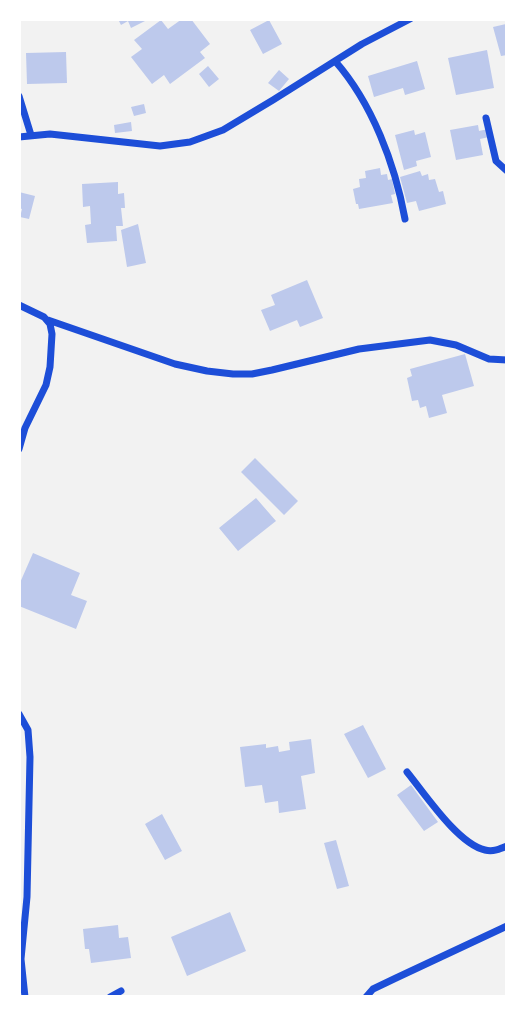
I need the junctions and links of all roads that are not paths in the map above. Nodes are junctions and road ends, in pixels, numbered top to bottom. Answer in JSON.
{"nodes":[{"id":1,"x":410,"y":19,"type":"edge"},
{"id":2,"x":335,"y":61,"type":"junction"},
{"id":3,"x":19,"y":96,"type":"edge"},
{"id":4,"x":486,"y":118,"type":"dead end"},
{"id":5,"x":31,"y":135,"type":"junction"},
{"id":6,"x":19,"y":138,"type":"edge"},
{"id":7,"x":507,"y":171,"type":"edge"},
{"id":8,"x":405,"y":219,"type":"dead end"},
{"id":9,"x":19,"y":305,"type":"edge"},
{"id":10,"x":48,"y":320,"type":"junction"},
{"id":11,"x":507,"y":360,"type":"edge"},
{"id":12,"x":22,"y":428,"type":"edge"},
{"id":13,"x":19,"y":449,"type":"edge"},
{"id":14,"x":19,"y":715,"type":"edge"},
{"id":15,"x":407,"y":772,"type":"dead end"},
{"id":16,"x":507,"y":846,"type":"edge"},
{"id":17,"x":507,"y":926,"type":"edge"},
{"id":18,"x":121,"y":991,"type":"dead end"},
{"id":19,"x":24,"y":997,"type":"edge"},
{"id":20,"x":110,"y":997,"type":"edge"},
{"id":21,"x":366,"y":997,"type":"edge"}],
"edges":[{"from":1,"to":2,"type":"street"},
{"from":2,"to":5,"type":"street"},
{"from":2,"to":8,"type":"street"},
{"from":3,"to":5,"type":"street"},
{"from":4,"to":7,"type":"street"},
{"from":5,"to":6,"type":"street"},
{"from":9,"to":10,"type":"street"},
{"from":10,"to":11,"type":"street"},
{"from":10,"to":12,"type":"street"},
{"from":12,"to":13,"type":"street"},
{"from":14,"to":19,"type":"street"},
{"from":15,"to":16,"type":"street"},
{"from":17,"to":21,"type":"street"},
{"from":18,"to":20,"type":"street"}]}
